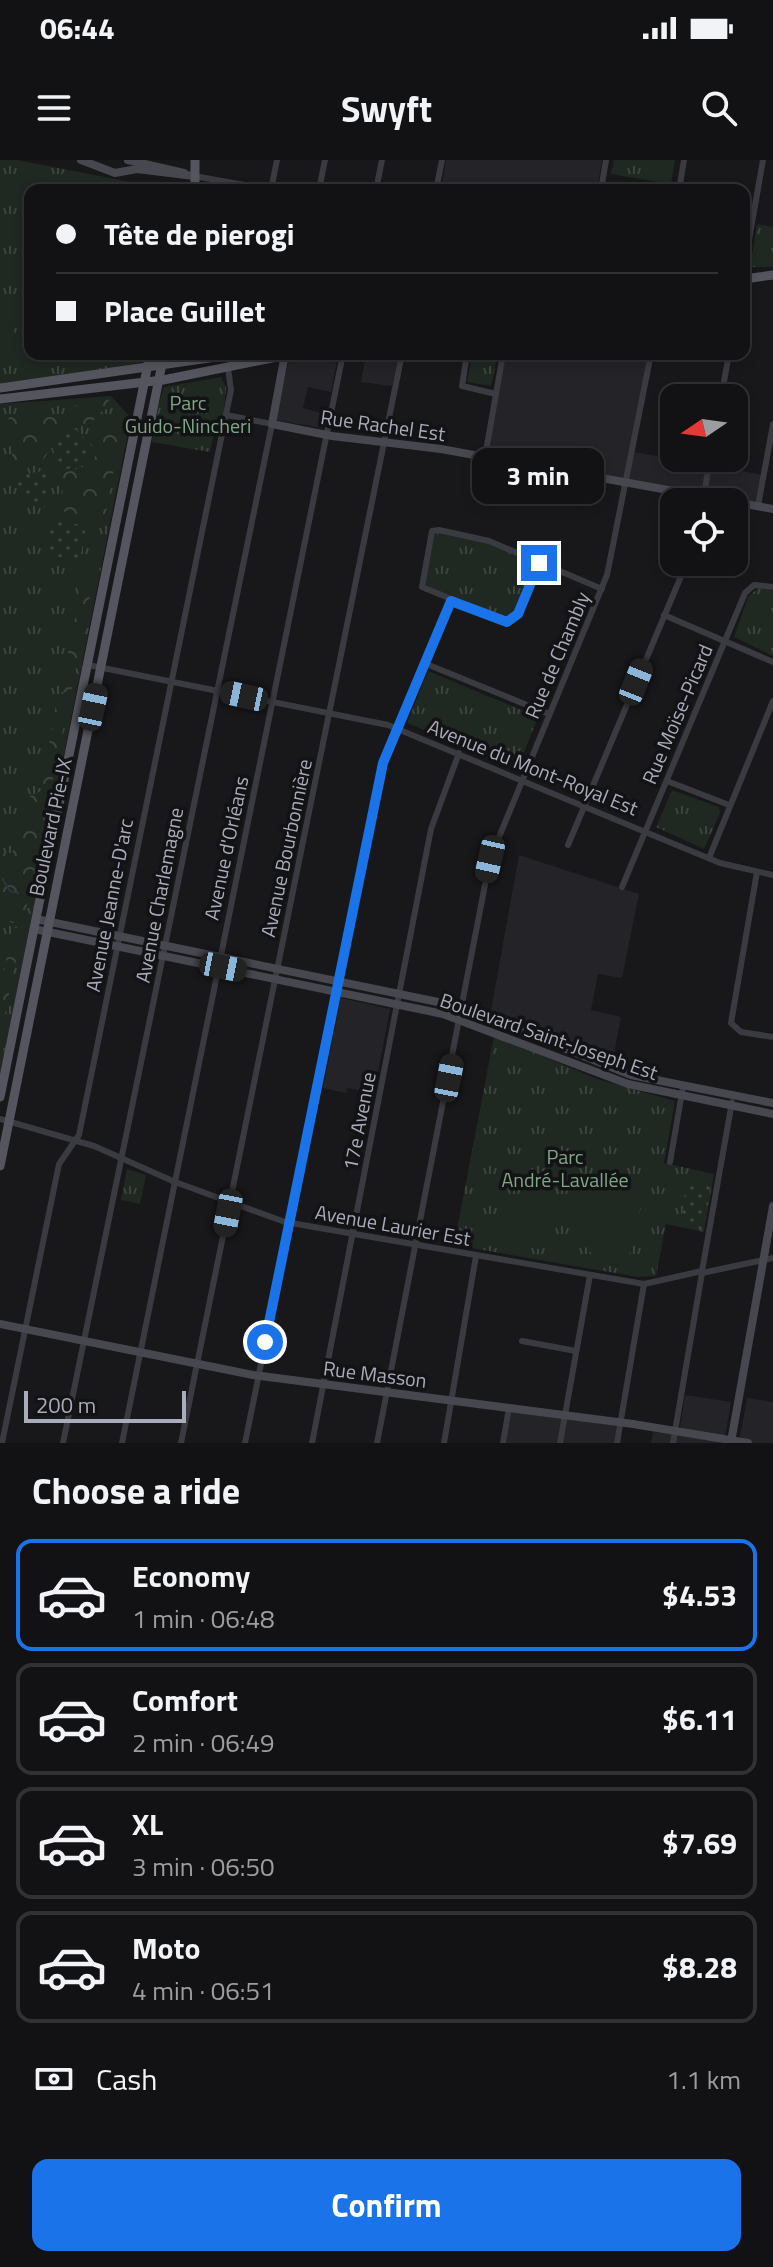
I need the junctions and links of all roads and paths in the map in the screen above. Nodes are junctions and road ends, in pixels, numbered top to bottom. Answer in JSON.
{"nodes":[{"id":1,"x":81,"y":160,"type":"edge"},
{"id":2,"x":193,"y":160,"type":"edge"},
{"id":3,"x":277,"y":160,"type":"edge"},
{"id":4,"x":325,"y":160,"type":"edge"},
{"id":5,"x":382,"y":160,"type":"edge"},
{"id":6,"x":442,"y":160,"type":"edge"},
{"id":7,"x":606,"y":160,"type":"edge"},
{"id":8,"x":684,"y":160,"type":"edge"},
{"id":9,"x":763,"y":160,"type":"edge"},
{"id":10,"x":125,"y":163,"type":"edge"},
{"id":11,"x":108,"y":164,"type":"edge"},
{"id":12,"x":191,"y":175,"type":"junction"},
{"id":13,"x":189,"y":184,"type":"edge"},
{"id":14,"x":193,"y":184,"type":"edge"},
{"id":15,"x":239,"y":184,"type":"edge"},
{"id":16,"x":272,"y":184,"type":"edge"},
{"id":17,"x":320,"y":184,"type":"edge"},
{"id":18,"x":377,"y":184,"type":"edge"},
{"id":19,"x":437,"y":184,"type":"edge"},
{"id":20,"x":602,"y":184,"type":"edge"},
{"id":21,"x":680,"y":184,"type":"edge"},
{"id":22,"x":750,"y":234,"type":"edge"},
{"id":23,"x":773,"y":275,"type":"edge"},
{"id":24,"x":750,"y":278,"type":"edge"},
{"id":25,"x":148,"y":360,"type":"edge"},
{"id":26,"x":162,"y":360,"type":"edge"},
{"id":27,"x":199,"y":360,"type":"edge"},
{"id":28,"x":264,"y":360,"type":"edge"},
{"id":29,"x":286,"y":360,"type":"edge"},
{"id":30,"x":342,"y":360,"type":"edge"},
{"id":31,"x":401,"y":360,"type":"edge"},
{"id":32,"x":466,"y":360,"type":"edge"},
{"id":33,"x":502,"y":360,"type":"edge"},
{"id":34,"x":650,"y":360,"type":"edge"},
{"id":35,"x":728,"y":360,"type":"edge"},
{"id":36,"x":161,"y":366,"type":"junction"},
{"id":37,"x":146,"y":368,"type":"junction"},
{"id":38,"x":228,"y":368,"type":"junction"},
{"id":39,"x":159,"y":380,"type":"junction"},
{"id":40,"x":144,"y":382,"type":"junction"},
{"id":41,"x":724,"y":384,"type":"edge"},
{"id":42,"x":0,"y":388,"type":"edge"},
{"id":43,"x":496,"y":394,"type":"junction"},
{"id":44,"x":0,"y":399,"type":"edge"},
{"id":45,"x":226,"y":415,"type":"junction"},
{"id":46,"x":272,"y":424,"type":"junction"},
{"id":47,"x":773,"y":424,"type":"edge"},
{"id":48,"x":326,"y":435,"type":"junction"},
{"id":49,"x":385,"y":442,"type":"junction"},
{"id":50,"x":485,"y":457,"type":"junction"},
{"id":51,"x":628,"y":483,"type":"junction"},
{"id":52,"x":660,"y":490,"type":"edge"},
{"id":53,"x":748,"y":505,"type":"edge"},
{"id":54,"x":758,"y":506,"type":"junction"},
{"id":55,"x":773,"y":509,"type":"edge"},
{"id":56,"x":539,"y":563,"type":"junction"},
{"id":57,"x":681,"y":576,"type":"edge"},
{"id":58,"x":773,"y":587,"type":"edge"},
{"id":59,"x":602,"y":589,"type":"junction"},
{"id":60,"x":451,"y":601,"type":"junction"},
{"id":61,"x":664,"y":615,"type":"junction"},
{"id":62,"x":725,"y":642,"type":"junction"},
{"id":63,"x":773,"y":662,"type":"edge"},
{"id":64,"x":424,"y":663,"type":"junction"},
{"id":65,"x":88,"y":665,"type":"junction"},
{"id":66,"x":101,"y":667,"type":"junction"},
{"id":67,"x":171,"y":681,"type":"junction"},
{"id":68,"x":217,"y":690,"type":"junction"},
{"id":69,"x":773,"y":701,"type":"edge"},
{"id":70,"x":272,"y":702,"type":"junction"},
{"id":71,"x":330,"y":713,"type":"junction"},
{"id":72,"x":549,"y":714,"type":"junction"},
{"id":73,"x":396,"y":729,"type":"junction"},
{"id":74,"x":459,"y":753,"type":"junction"},
{"id":75,"x":521,"y":779,"type":"junction"},
{"id":76,"x":667,"y":781,"type":"junction"},
{"id":77,"x":584,"y":805,"type":"junction"},
{"id":78,"x":729,"y":805,"type":"junction"},
{"id":79,"x":646,"y":831,"type":"junction"},
{"id":80,"x":568,"y":845,"type":"dead end"},
{"id":81,"x":709,"y":858,"type":"junction"},
{"id":82,"x":757,"y":872,"type":"junction"},
{"id":83,"x":773,"y":875,"type":"edge"},
{"id":84,"x":622,"y":887,"type":"dead end"},
{"id":85,"x":35,"y":924,"type":"junction"},
{"id":86,"x":48,"y":927,"type":"junction"},
{"id":87,"x":118,"y":942,"type":"junction"},
{"id":88,"x":164,"y":951,"type":"junction"},
{"id":89,"x":219,"y":962,"type":"junction"},
{"id":90,"x":276,"y":974,"type":"junction"},
{"id":91,"x":337,"y":986,"type":"junction"},
{"id":92,"x":399,"y":993,"type":"junction"},
{"id":93,"x":398,"y":1004,"type":"junction"},
{"id":94,"x":461,"y":1014,"type":"junction"},
{"id":95,"x":773,"y":1037,"type":"edge"},
{"id":96,"x":682,"y":1092,"type":"junction"},
{"id":97,"x":0,"y":1097,"type":"edge"},
{"id":98,"x":732,"y":1102,"type":"junction"},
{"id":99,"x":773,"y":1103,"type":"edge"},
{"id":100,"x":773,"y":1114,"type":"edge"},
{"id":101,"x":5,"y":1120,"type":"edge"},
{"id":102,"x":77,"y":1140,"type":"junction"},
{"id":103,"x":121,"y":1156,"type":"junction"},
{"id":104,"x":670,"y":1162,"type":"dead end"},
{"id":105,"x":0,"y":1166,"type":"edge"},
{"id":106,"x":175,"y":1182,"type":"junction"},
{"id":107,"x":230,"y":1201,"type":"junction"},
{"id":108,"x":773,"y":1206,"type":"edge"},
{"id":109,"x":289,"y":1223,"type":"junction"},
{"id":110,"x":353,"y":1234,"type":"junction"},
{"id":111,"x":417,"y":1245,"type":"junction"},
{"id":112,"x":476,"y":1256,"type":"junction"},
{"id":113,"x":768,"y":1259,"type":"edge"},
{"id":114,"x":702,"y":1273,"type":"junction"},
{"id":115,"x":590,"y":1275,"type":"junction"},
{"id":116,"x":644,"y":1284,"type":"junction"},
{"id":117,"x":0,"y":1324,"type":"edge"},
{"id":118,"x":25,"y":1330,"type":"junction"},
{"id":119,"x":84,"y":1341,"type":"junction"},
{"id":120,"x":522,"y":1341,"type":"dead end"},
{"id":121,"x":576,"y":1351,"type":"junction"},
{"id":122,"x":140,"y":1353,"type":"junction"},
{"id":123,"x":196,"y":1365,"type":"junction"},
{"id":124,"x":258,"y":1375,"type":"junction"},
{"id":125,"x":323,"y":1384,"type":"junction"},
{"id":126,"x":387,"y":1392,"type":"junction"},
{"id":127,"x":451,"y":1400,"type":"junction"},
{"id":128,"x":509,"y":1408,"type":"junction"},
{"id":129,"x":565,"y":1415,"type":"junction"},
{"id":130,"x":621,"y":1423,"type":"junction"},
{"id":131,"x":675,"y":1430,"type":"junction"},
{"id":132,"x":732,"y":1442,"type":"edge"},
{"id":133,"x":2,"y":1443,"type":"edge"},
{"id":134,"x":63,"y":1443,"type":"edge"},
{"id":135,"x":122,"y":1443,"type":"edge"},
{"id":136,"x":181,"y":1443,"type":"edge"},
{"id":137,"x":245,"y":1443,"type":"edge"},
{"id":138,"x":312,"y":1443,"type":"edge"},
{"id":139,"x":377,"y":1443,"type":"edge"},
{"id":140,"x":444,"y":1443,"type":"edge"},
{"id":141,"x":503,"y":1443,"type":"edge"},
{"id":142,"x":560,"y":1443,"type":"edge"},
{"id":143,"x":617,"y":1443,"type":"edge"},
{"id":144,"x":673,"y":1443,"type":"edge"},
{"id":145,"x":748,"y":1443,"type":"edge"}],
"edges":[{"from":1,"to":11,"type":"main road"},
{"from":2,"to":12,"type":"main road"},
{"from":3,"to":16,"type":"street"},
{"from":4,"to":17,"type":"street"},
{"from":5,"to":18,"type":"street"},
{"from":6,"to":19,"type":"street"},
{"from":7,"to":20,"type":"street"},
{"from":8,"to":21,"type":"street"},
{"from":9,"to":22,"type":"street"},
{"from":10,"to":11,"type":"main road"},
{"from":10,"to":12,"type":"main road"},
{"from":12,"to":13,"type":"main road"},
{"from":12,"to":14,"type":"main road"},
{"from":12,"to":15,"type":"street"},
{"from":23,"to":24,"type":"main road"},
{"from":25,"to":37,"type":"main road","name":"Boulevard Pie-IX"},
{"from":26,"to":36,"type":"main road","name":"Boulevard Pie-IX"},
{"from":27,"to":36,"type":"main road"},
{"from":28,"to":38,"type":"main road"},
{"from":29,"to":46,"type":"main road","name":"Avenue Charlemagne"},
{"from":30,"to":48,"type":"street","name":"Avenue d'Orléans"},
{"from":31,"to":49,"type":"street","name":"Avenue Bourbonnière"},
{"from":32,"to":43,"type":"street"},
{"from":33,"to":43,"type":"street"},
{"from":34,"to":51,"type":"street","name":"Rue de Chambly"},
{"from":35,"to":41,"type":"street"},
{"from":36,"to":37,"type":"main road"},
{"from":36,"to":39,"type":"main road","name":"Boulevard Pie-IX"},
{"from":37,"to":40,"type":"main road","name":"Boulevard Pie-IX"},
{"from":37,"to":42,"type":"main road"},
{"from":38,"to":39,"type":"main road"},
{"from":38,"to":45,"type":"street","name":"Avenue Jeanne-D'arc"},
{"from":39,"to":40,"type":"main road"},
{"from":39,"to":66,"type":"main road","name":"Boulevard Pie-IX"},
{"from":40,"to":44,"type":"main road"},
{"from":40,"to":65,"type":"main road","name":"Boulevard Pie-IX"},
{"from":43,"to":50,"type":"street"},
{"from":45,"to":46,"type":"street","name":"Rue Rachel Est"},
{"from":45,"to":67,"type":"street","name":"Avenue Jeanne-D'arc"},
{"from":46,"to":48,"type":"main road","name":"Rue Rachel Est"},
{"from":46,"to":68,"type":"street","name":"Avenue Charlemagne"},
{"from":47,"to":54,"type":"street"},
{"from":48,"to":49,"type":"main road","name":"Rue Rachel Est"},
{"from":48,"to":70,"type":"street","name":"Avenue d'Orléans"},
{"from":49,"to":50,"type":"main road","name":"Rue Rachel Est"},
{"from":49,"to":71,"type":"street","name":"Avenue Bourbonnière"},
{"from":50,"to":51,"type":"main road","name":"Rue Rachel Est"},
{"from":51,"to":52,"type":"main road","name":"Rue Rachel Est"},
{"from":51,"to":59,"type":"street","name":"Rue de Chambly"},
{"from":53,"to":54,"type":"main road","name":"Rue Rachel Est"},
{"from":54,"to":55,"type":"main road","name":"Rue Rachel Est"},
{"from":56,"to":59,"type":"street"},
{"from":56,"to":60,"type":"street"},
{"from":56,"to":60,"type":"street"},
{"from":57,"to":61,"type":"street"},
{"from":58,"to":62,"type":"street","name":"Rue Moïse-Picard"},
{"from":59,"to":72,"type":"street","name":"Rue de Chambly"},
{"from":60,"to":64,"type":"street"},
{"from":61,"to":62,"type":"street"},
{"from":61,"to":77,"type":"street"},
{"from":62,"to":63,"type":"street"},
{"from":62,"to":76,"type":"street","name":"Rue Moïse-Picard"},
{"from":64,"to":72,"type":"street"},
{"from":64,"to":73,"type":"street"},
{"from":65,"to":66,"type":"street","name":"Avenue du Mont-Royal Est"},
{"from":65,"to":85,"type":"main road","name":"Boulevard Pie-IX"},
{"from":66,"to":67,"type":"street","name":"Avenue du Mont-Royal Est"},
{"from":66,"to":86,"type":"main road","name":"Boulevard Pie-IX"},
{"from":67,"to":68,"type":"street","name":"Avenue du Mont-Royal Est"},
{"from":67,"to":87,"type":"street","name":"Avenue Jeanne-D'arc"},
{"from":68,"to":70,"type":"street","name":"Avenue du Mont-Royal Est"},
{"from":68,"to":88,"type":"street","name":"Avenue Charlemagne"},
{"from":69,"to":78,"type":"street"},
{"from":70,"to":71,"type":"street","name":"Avenue du Mont-Royal Est"},
{"from":70,"to":89,"type":"street","name":"Avenue d'Orléans"},
{"from":71,"to":73,"type":"street","name":"Avenue du Mont-Royal Est"},
{"from":71,"to":90,"type":"street","name":"Avenue Bourbonnière"},
{"from":72,"to":75,"type":"street","name":"Rue de Chambly"},
{"from":73,"to":74,"type":"street","name":"Avenue du Mont-Royal Est"},
{"from":73,"to":91,"type":"street"},
{"from":74,"to":75,"type":"street","name":"Avenue du Mont-Royal Est"},
{"from":74,"to":92,"type":"street","name":"17e Avenue"},
{"from":75,"to":77,"type":"street","name":"Avenue du Mont-Royal Est"},
{"from":75,"to":94,"type":"street","name":"Rue de Chambly"},
{"from":76,"to":78,"type":"street"},
{"from":76,"to":79,"type":"street","name":"Rue Moïse-Picard"},
{"from":77,"to":79,"type":"street","name":"Avenue du Mont-Royal Est"},
{"from":77,"to":80,"type":"street"},
{"from":78,"to":81,"type":"street"},
{"from":79,"to":81,"type":"street","name":"Avenue du Mont-Royal Est"},
{"from":79,"to":84,"type":"street","name":"Rue Moïse-Picard"},
{"from":81,"to":82,"type":"street","name":"Avenue du Mont-Royal Est"},
{"from":82,"to":83,"type":"street","name":"Avenue du Mont-Royal Est"},
{"from":82,"to":95,"type":"street"},
{"from":85,"to":86,"type":"main road","name":"Boulevard Saint-Joseph Est"},
{"from":85,"to":97,"type":"main road","name":"Boulevard Pie-IX"},
{"from":86,"to":87,"type":"main road","name":"Boulevard Saint-Joseph Est"},
{"from":86,"to":101,"type":"main road","name":"Boulevard Pie-IX"},
{"from":87,"to":88,"type":"main road","name":"Boulevard Saint-Joseph Est"},
{"from":87,"to":102,"type":"street","name":"Avenue Jeanne-D'arc"},
{"from":88,"to":89,"type":"main road","name":"Boulevard Saint-Joseph Est"},
{"from":88,"to":103,"type":"street","name":"Avenue Charlemagne"},
{"from":89,"to":90,"type":"main road","name":"Boulevard Saint-Joseph Est"},
{"from":89,"to":106,"type":"street","name":"Avenue d'Orléans"},
{"from":90,"to":91,"type":"main road","name":"Boulevard Saint-Joseph Est"},
{"from":90,"to":107,"type":"street","name":"Avenue Bourbonnière"},
{"from":91,"to":92,"type":"main road","name":"Boulevard Saint-Joseph Est"},
{"from":91,"to":93,"type":"main road","name":"Boulevard Saint-Joseph Est"},
{"from":91,"to":109,"type":"street"},
{"from":92,"to":93,"type":"street","name":"17e Avenue"},
{"from":92,"to":94,"type":"main road","name":"Boulevard Saint-Joseph Est"},
{"from":93,"to":94,"type":"main road","name":"Boulevard Saint-Joseph Est"},
{"from":93,"to":110,"type":"street","name":"17e Avenue"},
{"from":94,"to":96,"type":"main road","name":"Boulevard Saint-Joseph Est"},
{"from":94,"to":111,"type":"street","name":"Rue de Chambly"},
{"from":96,"to":98,"type":"main road","name":"Boulevard Saint-Joseph Est"},
{"from":96,"to":104,"type":"street"},
{"from":98,"to":99,"type":"main road","name":"Boulevard Saint-Joseph Est"},
{"from":98,"to":100,"type":"main road","name":"Boulevard Saint-Joseph Est"},
{"from":98,"to":114,"type":"street"},
{"from":101,"to":102,"type":"street","name":"Avenue Laurier Est"},
{"from":101,"to":105,"type":"main road","name":"Boulevard Pie-IX"},
{"from":102,"to":103,"type":"street","name":"Avenue Laurier Est"},
{"from":102,"to":118,"type":"street","name":"Avenue Jeanne-D'arc"},
{"from":103,"to":106,"type":"street","name":"Avenue Laurier Est"},
{"from":103,"to":119,"type":"street","name":"Avenue Charlemagne"},
{"from":106,"to":107,"type":"street","name":"Avenue Laurier Est"},
{"from":106,"to":122,"type":"street","name":"Avenue d'Orléans"},
{"from":107,"to":109,"type":"street","name":"Avenue Laurier Est"},
{"from":107,"to":123,"type":"street","name":"Avenue Bourbonnière"},
{"from":108,"to":113,"type":"main road"},
{"from":109,"to":110,"type":"street","name":"Avenue Laurier Est"},
{"from":109,"to":124,"type":"street"},
{"from":110,"to":111,"type":"street","name":"Avenue Laurier Est"},
{"from":110,"to":125,"type":"street","name":"17e Avenue"},
{"from":111,"to":112,"type":"street","name":"Avenue Laurier Est"},
{"from":111,"to":126,"type":"street","name":"Rue de Chambly"},
{"from":112,"to":115,"type":"street","name":"Avenue Laurier Est"},
{"from":112,"to":127,"type":"street"},
{"from":113,"to":114,"type":"street","name":"Avenue Laurier Est"},
{"from":113,"to":132,"type":"main road"},
{"from":114,"to":116,"type":"street","name":"Avenue Laurier Est"},
{"from":114,"to":131,"type":"street"},
{"from":115,"to":116,"type":"street","name":"Avenue Laurier Est"},
{"from":115,"to":121,"type":"street"},
{"from":116,"to":130,"type":"street"},
{"from":117,"to":118,"type":"main road","name":"Rue Masson"},
{"from":118,"to":119,"type":"main road","name":"Rue Masson"},
{"from":118,"to":133,"type":"street","name":"Avenue Jeanne-D'arc"},
{"from":119,"to":122,"type":"main road","name":"Rue Masson"},
{"from":119,"to":134,"type":"street","name":"Avenue Charlemagne"},
{"from":120,"to":121,"type":"street"},
{"from":121,"to":129,"type":"street"},
{"from":122,"to":123,"type":"main road","name":"Rue Masson"},
{"from":122,"to":135,"type":"street","name":"Avenue d'Orléans"},
{"from":123,"to":124,"type":"main road","name":"Rue Masson"},
{"from":123,"to":136,"type":"street","name":"Avenue Bourbonnière"},
{"from":124,"to":125,"type":"main road","name":"Rue Masson"},
{"from":124,"to":137,"type":"street"},
{"from":125,"to":126,"type":"main road","name":"Rue Masson"},
{"from":125,"to":138,"type":"street","name":"17e Avenue"},
{"from":126,"to":127,"type":"main road","name":"Rue Masson"},
{"from":126,"to":139,"type":"street","name":"Rue de Chambly"},
{"from":127,"to":128,"type":"main road","name":"Rue Masson"},
{"from":127,"to":140,"type":"street"},
{"from":128,"to":129,"type":"main road","name":"Rue Masson"},
{"from":128,"to":141,"type":"street"},
{"from":129,"to":130,"type":"main road","name":"Rue Masson"},
{"from":129,"to":142,"type":"street"},
{"from":130,"to":131,"type":"main road","name":"Rue Masson"},
{"from":130,"to":143,"type":"street"},
{"from":131,"to":132,"type":"main road","name":"Rue Masson"},
{"from":131,"to":144,"type":"street"},
{"from":132,"to":145,"type":"main road","name":"Rue Masson"}]}
